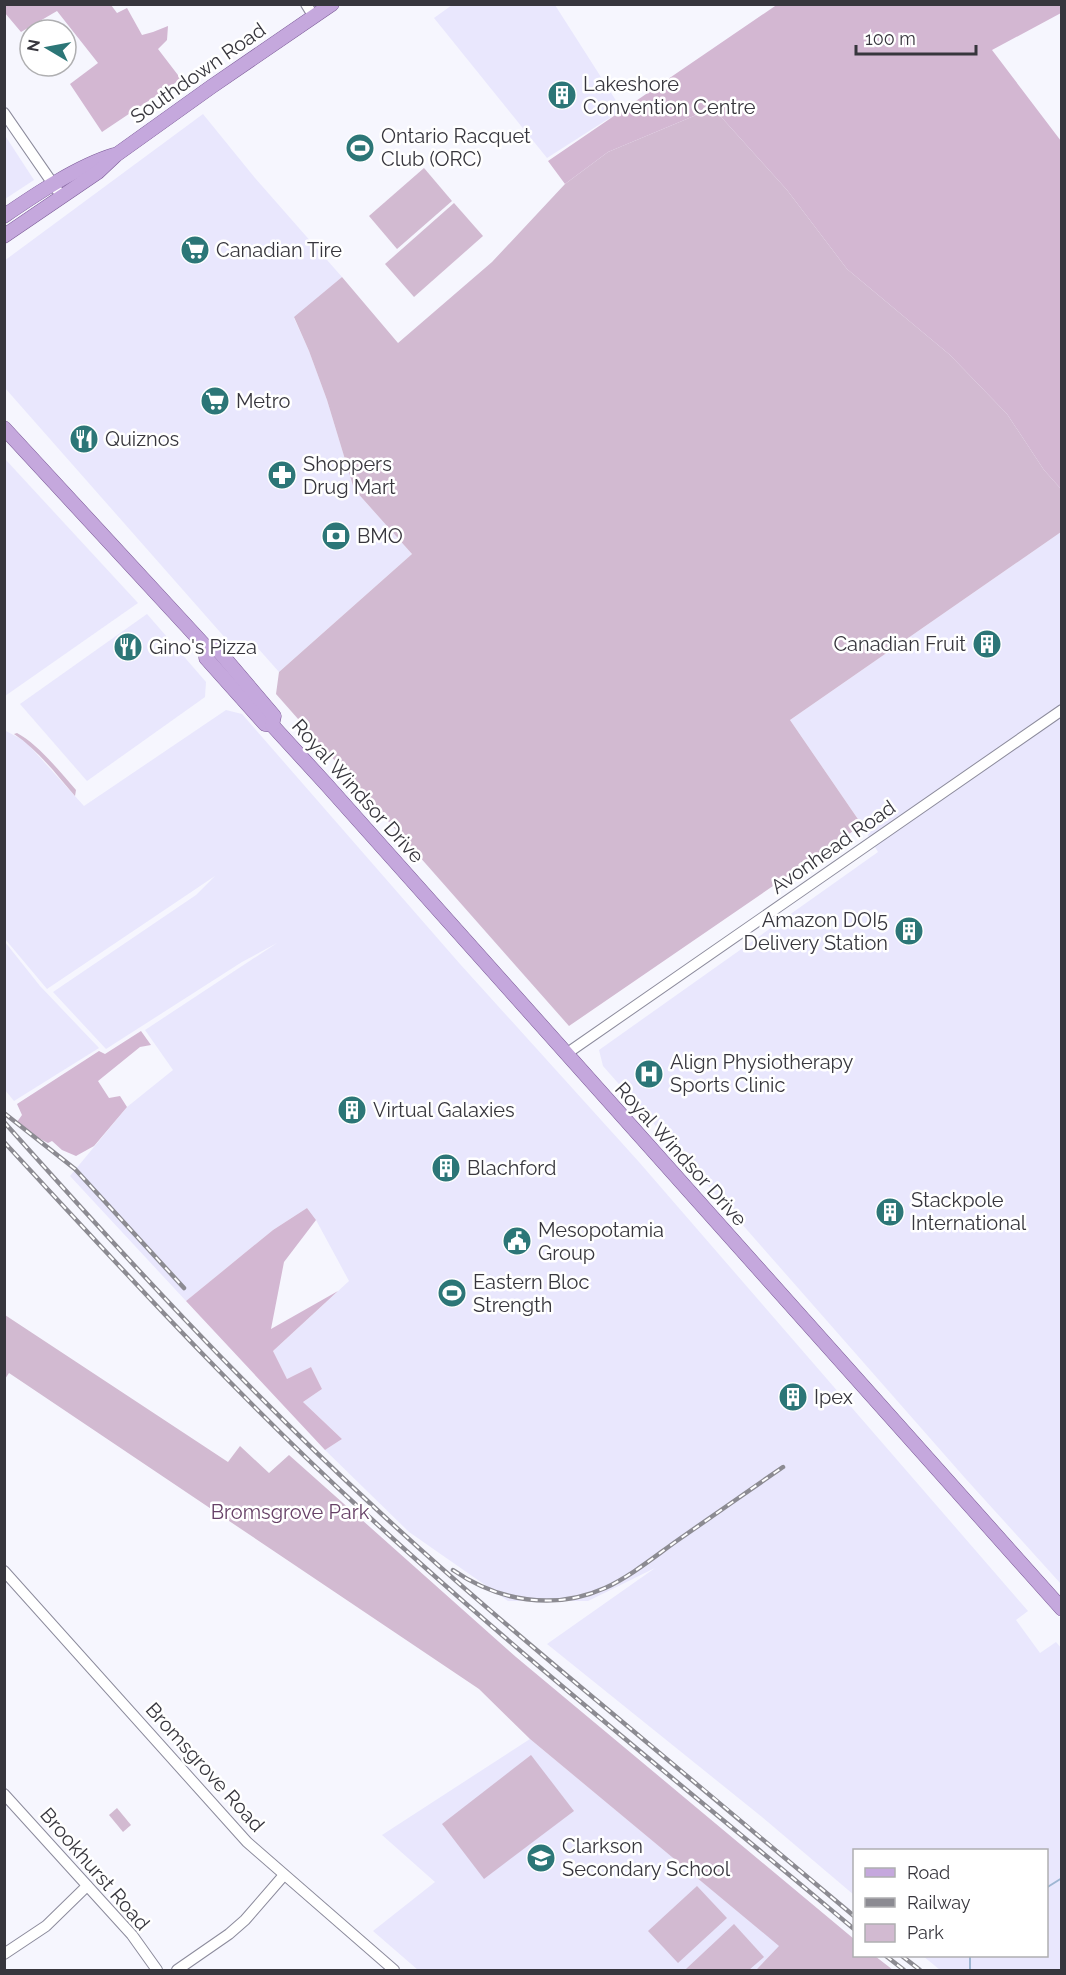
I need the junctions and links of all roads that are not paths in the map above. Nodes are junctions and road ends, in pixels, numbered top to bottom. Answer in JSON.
{"nodes":[{"id":1,"x":306,"y":4,"type":"edge"},
{"id":2,"x":332,"y":4,"type":"edge"},
{"id":3,"x":314,"y":17,"type":"junction"},
{"id":4,"x":4,"y":113,"type":"edge"},
{"id":5,"x":116,"y":154,"type":"junction"},
{"id":6,"x":54,"y":185,"type":"junction"},
{"id":7,"x":62,"y":197,"type":"junction"},
{"id":8,"x":4,"y":216,"type":"edge"},
{"id":9,"x":4,"y":236,"type":"edge"},
{"id":10,"x":4,"y":428,"type":"edge"},
{"id":11,"x":1062,"y":710,"type":"edge"},
{"id":12,"x":566,"y":1054,"type":"junction"},
{"id":13,"x":4,"y":1571,"type":"edge"},
{"id":14,"x":1062,"y":1609,"type":"edge"},
{"id":15,"x":4,"y":1794,"type":"edge"},
{"id":16,"x":284,"y":1875,"type":"junction"},
{"id":17,"x":87,"y":1886,"type":"junction"},
{"id":18,"x":4,"y":1954,"type":"edge"},
{"id":19,"x":157,"y":1971,"type":"edge"},
{"id":20,"x":177,"y":1971,"type":"edge"},
{"id":21,"x":394,"y":1971,"type":"edge"}],
"edges":[{"from":1,"to":3,"type":"street"},
{"from":2,"to":3,"type":"main road","name":"Southdown Road"},
{"from":3,"to":5,"type":"main road","name":"Southdown Road"},
{"from":4,"to":6,"type":"street"},
{"from":5,"to":6,"type":"main road","name":"Southdown Road"},
{"from":5,"to":7,"type":"main road","name":"Southdown Road"},
{"from":6,"to":7,"type":"street"},
{"from":6,"to":8,"type":"main road","name":"Southdown Road"},
{"from":7,"to":9,"type":"main road","name":"Southdown Road"},
{"from":10,"to":12,"type":"main road","name":"Royal Windsor Drive"},
{"from":11,"to":12,"type":"street","name":"Avonhead Road"},
{"from":12,"to":14,"type":"main road","name":"Royal Windsor Drive"},
{"from":13,"to":16,"type":"street","name":"Bromsgrove Road"},
{"from":15,"to":17,"type":"street","name":"Brookhurst Road"},
{"from":16,"to":20,"type":"street"},
{"from":16,"to":21,"type":"street","name":"Bromsgrove Road"},
{"from":17,"to":18,"type":"street"},
{"from":17,"to":19,"type":"street","name":"Brookhurst Road"}]}
